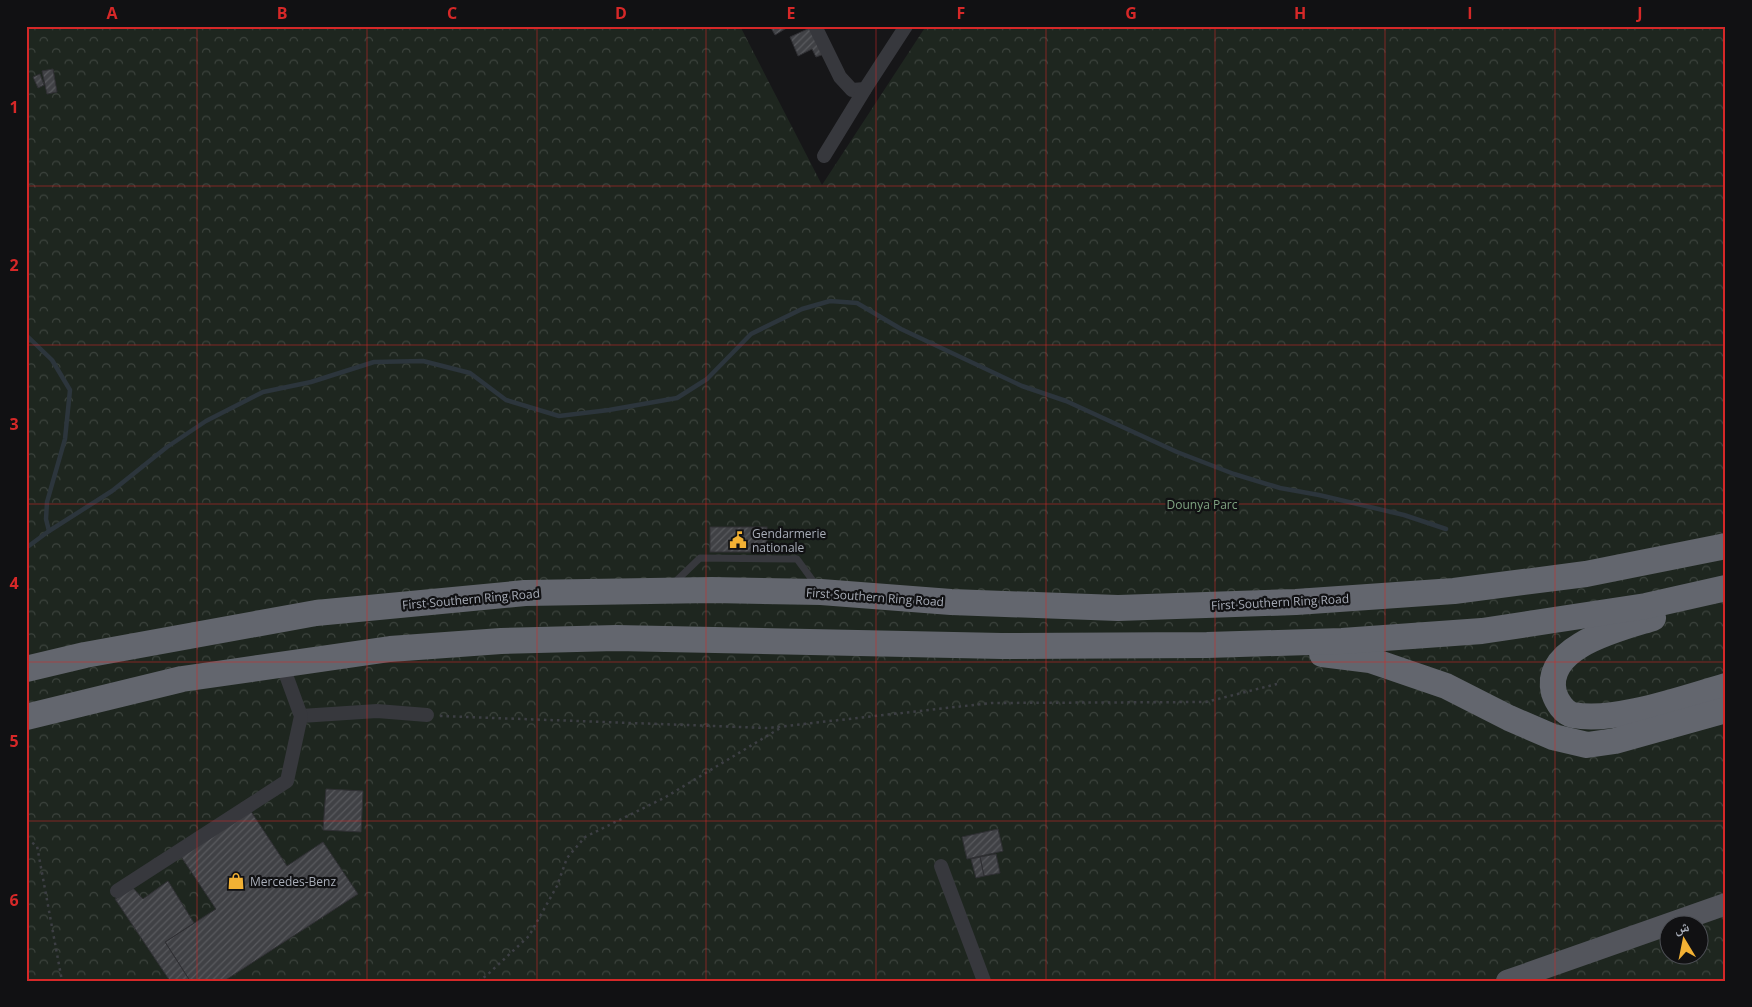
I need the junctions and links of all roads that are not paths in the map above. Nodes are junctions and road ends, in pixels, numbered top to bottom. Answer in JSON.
{"nodes":[{"id":1,"x":815,"y":26,"type":"edge"},
{"id":2,"x":906,"y":26,"type":"edge"},
{"id":3,"x":864,"y":89,"type":"junction"},
{"id":4,"x":824,"y":156,"type":"dead end"},
{"id":5,"x":1726,"y":546,"type":"edge"},
{"id":6,"x":1726,"y":588,"type":"edge"},
{"id":7,"x":1726,"y":594,"type":"edge"},
{"id":8,"x":1207,"y":645,"type":"junction"},
{"id":9,"x":282,"y":664,"type":"junction"},
{"id":10,"x":26,"y":670,"type":"edge"},
{"id":11,"x":1726,"y":686,"type":"edge"},
{"id":12,"x":1726,"y":710,"type":"edge"},
{"id":13,"x":427,"y":715,"type":"road end"},
{"id":14,"x":26,"y":716,"type":"edge"},
{"id":15,"x":301,"y":716,"type":"junction"},
{"id":16,"x":941,"y":866,"type":"dead end"},
{"id":17,"x":117,"y":891,"type":"dead end"},
{"id":18,"x":1726,"y":904,"type":"edge"},
{"id":19,"x":984,"y":981,"type":"edge"},
{"id":20,"x":1506,"y":981,"type":"edge"}],
"edges":[{"from":1,"to":3,"type":"street"},
{"from":2,"to":3,"type":"street"},
{"from":3,"to":4,"type":"street"},
{"from":5,"to":10,"type":"highway","name":"First Southern Ring Road"},
{"from":6,"to":8,"type":"highway"},
{"from":7,"to":11,"type":"highway"},
{"from":8,"to":9,"type":"highway"},
{"from":8,"to":12,"type":"highway"},
{"from":9,"to":14,"type":"highway"},
{"from":9,"to":15,"type":"street"},
{"from":13,"to":15,"type":"street"},
{"from":15,"to":17,"type":"street"},
{"from":16,"to":19,"type":"street"},
{"from":18,"to":20,"type":"main road"}]}
